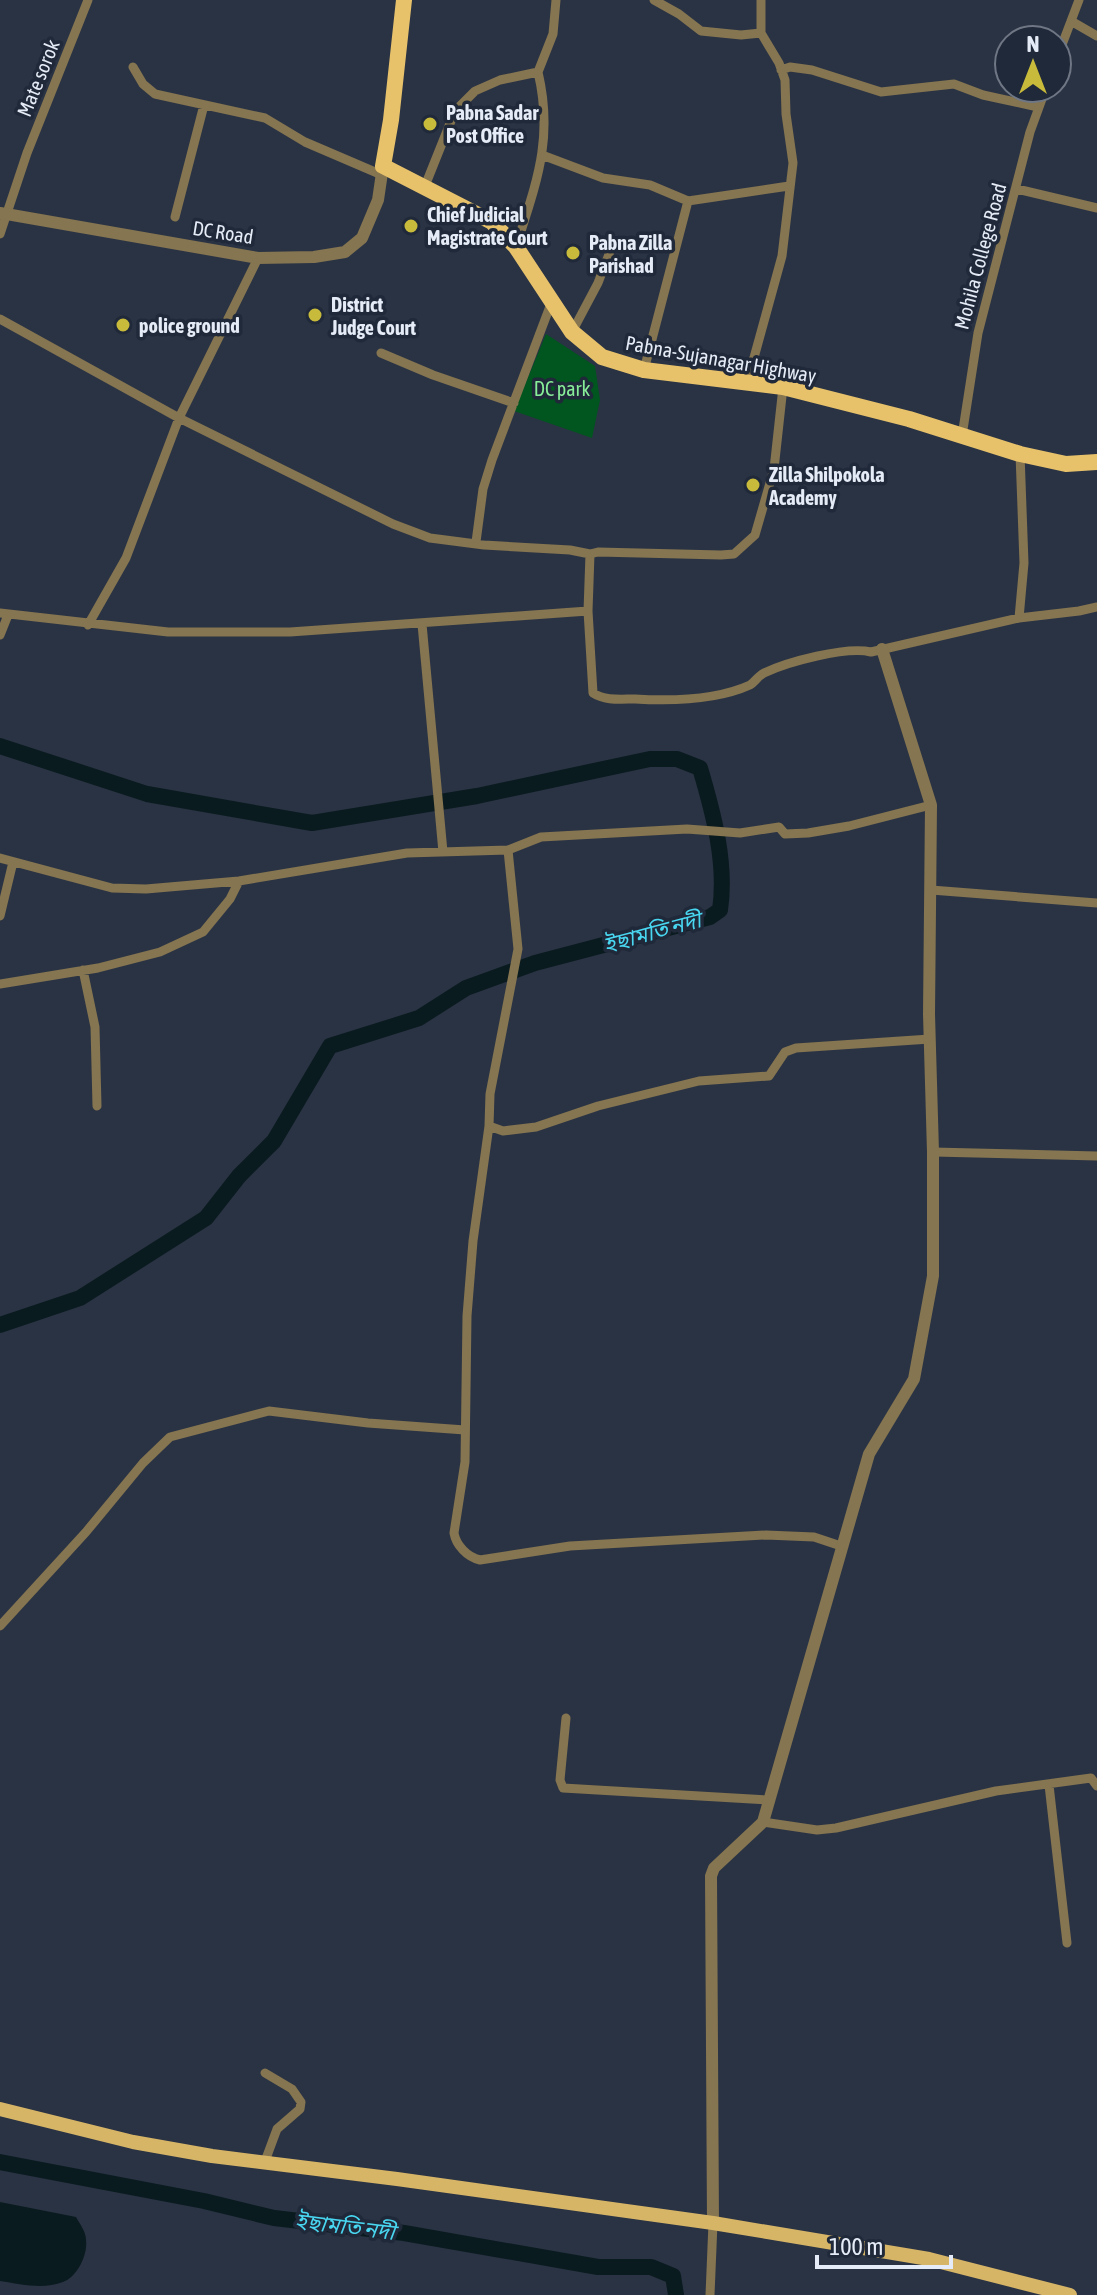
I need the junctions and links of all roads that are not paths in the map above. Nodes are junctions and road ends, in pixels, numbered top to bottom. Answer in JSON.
{"nodes":[{"id":1,"x":88,"y":0,"type":"edge"},
{"id":2,"x":404,"y":0,"type":"edge"},
{"id":3,"x":556,"y":0,"type":"edge"},
{"id":4,"x":654,"y":0,"type":"edge"},
{"id":5,"x":761,"y":0,"type":"edge"},
{"id":6,"x":1079,"y":0,"type":"edge"},
{"id":7,"x":1071,"y":21,"type":"junction"},
{"id":8,"x":1070,"y":24,"type":"edge"},
{"id":9,"x":761,"y":33,"type":"junction"},
{"id":10,"x":1097,"y":36,"type":"edge"},
{"id":11,"x":133,"y":67,"type":"dead end"},
{"id":12,"x":781,"y":70,"type":"junction"},
{"id":13,"x":538,"y":72,"type":"junction"},
{"id":14,"x":1039,"y":104,"type":"edge"},
{"id":15,"x":204,"y":105,"type":"junction"},
{"id":16,"x":1038,"y":107,"type":"junction"},
{"id":17,"x":542,"y":155,"type":"junction"},
{"id":18,"x":382,"y":171,"type":"junction"},
{"id":19,"x":425,"y":186,"type":"junction"},
{"id":20,"x":789,"y":186,"type":"junction"},
{"id":21,"x":1017,"y":189,"type":"junction"},
{"id":22,"x":688,"y":201,"type":"junction"},
{"id":23,"x":1097,"y":208,"type":"edge"},
{"id":24,"x":4,"y":216,"type":"edge"},
{"id":25,"x":175,"y":217,"type":"dead end"},
{"id":26,"x":0,"y":234,"type":"edge"},
{"id":27,"x":516,"y":247,"type":"junction"},
{"id":28,"x":611,"y":249,"type":"dead end"},
{"id":29,"x":258,"y":258,"type":"junction"},
{"id":30,"x":552,"y":301,"type":"junction"},
{"id":31,"x":0,"y":319,"type":"edge"},
{"id":32,"x":572,"y":332,"type":"junction"},
{"id":33,"x":381,"y":353,"type":"dead end"},
{"id":34,"x":644,"y":370,"type":"junction"},
{"id":35,"x":747,"y":383,"type":"junction"},
{"id":36,"x":783,"y":387,"type":"junction"},
{"id":37,"x":514,"y":403,"type":"junction"},
{"id":38,"x":179,"y":418,"type":"junction"},
{"id":39,"x":962,"y":436,"type":"junction"},
{"id":40,"x":1020,"y":454,"type":"junction"},
{"id":41,"x":1097,"y":462,"type":"edge"},
{"id":42,"x":476,"y":542,"type":"junction"},
{"id":43,"x":590,"y":554,"type":"junction"},
{"id":44,"x":1097,"y":607,"type":"edge"},
{"id":45,"x":588,"y":611,"type":"junction"},
{"id":46,"x":4,"y":614,"type":"edge"},
{"id":47,"x":1019,"y":618,"type":"junction"},
{"id":48,"x":422,"y":624,"type":"junction"},
{"id":49,"x":88,"y":625,"type":"junction"},
{"id":50,"x":0,"y":635,"type":"edge"},
{"id":51,"x":882,"y":649,"type":"junction"},
{"id":52,"x":931,"y":805,"type":"junction"},
{"id":53,"x":508,"y":850,"type":"junction"},
{"id":54,"x":443,"y":852,"type":"junction"},
{"id":55,"x":0,"y":858,"type":"edge"},
{"id":56,"x":13,"y":862,"type":"junction"},
{"id":57,"x":239,"y":881,"type":"junction"},
{"id":58,"x":931,"y":890,"type":"junction"},
{"id":59,"x":1097,"y":903,"type":"edge"},
{"id":60,"x":0,"y":916,"type":"edge"},
{"id":61,"x":83,"y":970,"type":"junction"},
{"id":62,"x":0,"y":984,"type":"edge"},
{"id":63,"x":930,"y":1039,"type":"junction"},
{"id":64,"x":97,"y":1106,"type":"dead end"},
{"id":65,"x":489,"y":1126,"type":"junction"},
{"id":66,"x":933,"y":1152,"type":"junction"},
{"id":67,"x":1097,"y":1156,"type":"edge"},
{"id":68,"x":465,"y":1430,"type":"junction"},
{"id":69,"x":841,"y":1546,"type":"junction"},
{"id":70,"x":0,"y":1626,"type":"edge"},
{"id":71,"x":566,"y":1718,"type":"dead end"},
{"id":72,"x":1049,"y":1785,"type":"junction"},
{"id":73,"x":1097,"y":1786,"type":"edge"},
{"id":74,"x":768,"y":1800,"type":"junction"},
{"id":75,"x":763,"y":1822,"type":"junction"},
{"id":76,"x":1067,"y":1943,"type":"dead end"},
{"id":77,"x":265,"y":2073,"type":"dead end"},
{"id":78,"x":0,"y":2109,"type":"edge"},
{"id":79,"x":264,"y":2164,"type":"junction"},
{"id":80,"x":713,"y":2223,"type":"junction"},
{"id":81,"x":710,"y":2295,"type":"edge"},
{"id":82,"x":1070,"y":2295,"type":"edge"}],
"edges":[{"from":1,"to":24,"type":"street","name":"Mate sorok"},
{"from":2,"to":18,"type":"highway"},
{"from":3,"to":13,"type":"street"},
{"from":4,"to":9,"type":"street"},
{"from":5,"to":9,"type":"street"},
{"from":6,"to":7,"type":"street"},
{"from":7,"to":8,"type":"street"},
{"from":7,"to":10,"type":"street"},
{"from":9,"to":12,"type":"street"},
{"from":11,"to":15,"type":"street"},
{"from":12,"to":16,"type":"street"},
{"from":12,"to":20,"type":"street"},
{"from":13,"to":17,"type":"street"},
{"from":13,"to":19,"type":"street"},
{"from":14,"to":16,"type":"street","name":"Mohila College Road"},
{"from":15,"to":18,"type":"street"},
{"from":15,"to":25,"type":"street"},
{"from":16,"to":21,"type":"street","name":"Mohila College Road"},
{"from":17,"to":22,"type":"street"},
{"from":17,"to":27,"type":"street"},
{"from":18,"to":19,"type":"highway","name":"Pabna-Sujanagar Highway"},
{"from":18,"to":29,"type":"street","name":"DC Road"},
{"from":19,"to":27,"type":"highway","name":"Pabna-Sujanagar Highway"},
{"from":20,"to":22,"type":"street"},
{"from":20,"to":35,"type":"street"},
{"from":21,"to":23,"type":"street"},
{"from":21,"to":39,"type":"street","name":"Mohila College Road"},
{"from":22,"to":34,"type":"street"},
{"from":24,"to":26,"type":"street","name":"Mate sorok"},
{"from":24,"to":29,"type":"street","name":"DC Road"},
{"from":27,"to":30,"type":"highway","name":"Pabna-Sujanagar Highway"},
{"from":28,"to":32,"type":"street"},
{"from":29,"to":38,"type":"street"},
{"from":30,"to":32,"type":"highway","name":"Pabna-Sujanagar Highway"},
{"from":30,"to":37,"type":"street"},
{"from":31,"to":38,"type":"street"},
{"from":32,"to":34,"type":"highway","name":"Pabna-Sujanagar Highway"},
{"from":33,"to":37,"type":"street"},
{"from":34,"to":35,"type":"highway","name":"Pabna-Sujanagar Highway"},
{"from":35,"to":36,"type":"highway","name":"Pabna-Sujanagar Highway"},
{"from":36,"to":39,"type":"highway","name":"Pabna-Sujanagar Highway"},
{"from":36,"to":43,"type":"street"},
{"from":37,"to":42,"type":"street"},
{"from":38,"to":42,"type":"street"},
{"from":38,"to":49,"type":"street"},
{"from":39,"to":40,"type":"highway","name":"Pabna-Sujanagar Highway"},
{"from":40,"to":41,"type":"highway","name":"Pabna-Sujanagar Highway"},
{"from":40,"to":47,"type":"street"},
{"from":42,"to":43,"type":"street"},
{"from":43,"to":45,"type":"street"},
{"from":44,"to":47,"type":"street"},
{"from":45,"to":48,"type":"street"},
{"from":45,"to":51,"type":"street"},
{"from":46,"to":49,"type":"street"},
{"from":46,"to":50,"type":"street"},
{"from":47,"to":51,"type":"street"},
{"from":48,"to":49,"type":"street"},
{"from":48,"to":54,"type":"street"},
{"from":51,"to":52,"type":"street"},
{"from":52,"to":53,"type":"street"},
{"from":52,"to":58,"type":"street"},
{"from":53,"to":54,"type":"street"},
{"from":53,"to":65,"type":"street"},
{"from":54,"to":57,"type":"street"},
{"from":55,"to":56,"type":"street"},
{"from":56,"to":57,"type":"street"},
{"from":56,"to":60,"type":"street"},
{"from":57,"to":61,"type":"street"},
{"from":58,"to":59,"type":"street"},
{"from":58,"to":63,"type":"street"},
{"from":61,"to":62,"type":"street"},
{"from":61,"to":64,"type":"street"},
{"from":63,"to":65,"type":"street"},
{"from":63,"to":66,"type":"street"},
{"from":65,"to":68,"type":"street"},
{"from":66,"to":67,"type":"street"},
{"from":66,"to":69,"type":"street"},
{"from":68,"to":69,"type":"street"},
{"from":68,"to":70,"type":"street"},
{"from":69,"to":74,"type":"street"},
{"from":71,"to":74,"type":"street"},
{"from":72,"to":73,"type":"street"},
{"from":72,"to":75,"type":"street"},
{"from":72,"to":76,"type":"street"},
{"from":74,"to":75,"type":"street"},
{"from":75,"to":80,"type":"street"},
{"from":77,"to":79,"type":"street"},
{"from":78,"to":79,"type":"main road"},
{"from":79,"to":80,"type":"main road"},
{"from":80,"to":81,"type":"street"},
{"from":80,"to":82,"type":"main road"}]}
